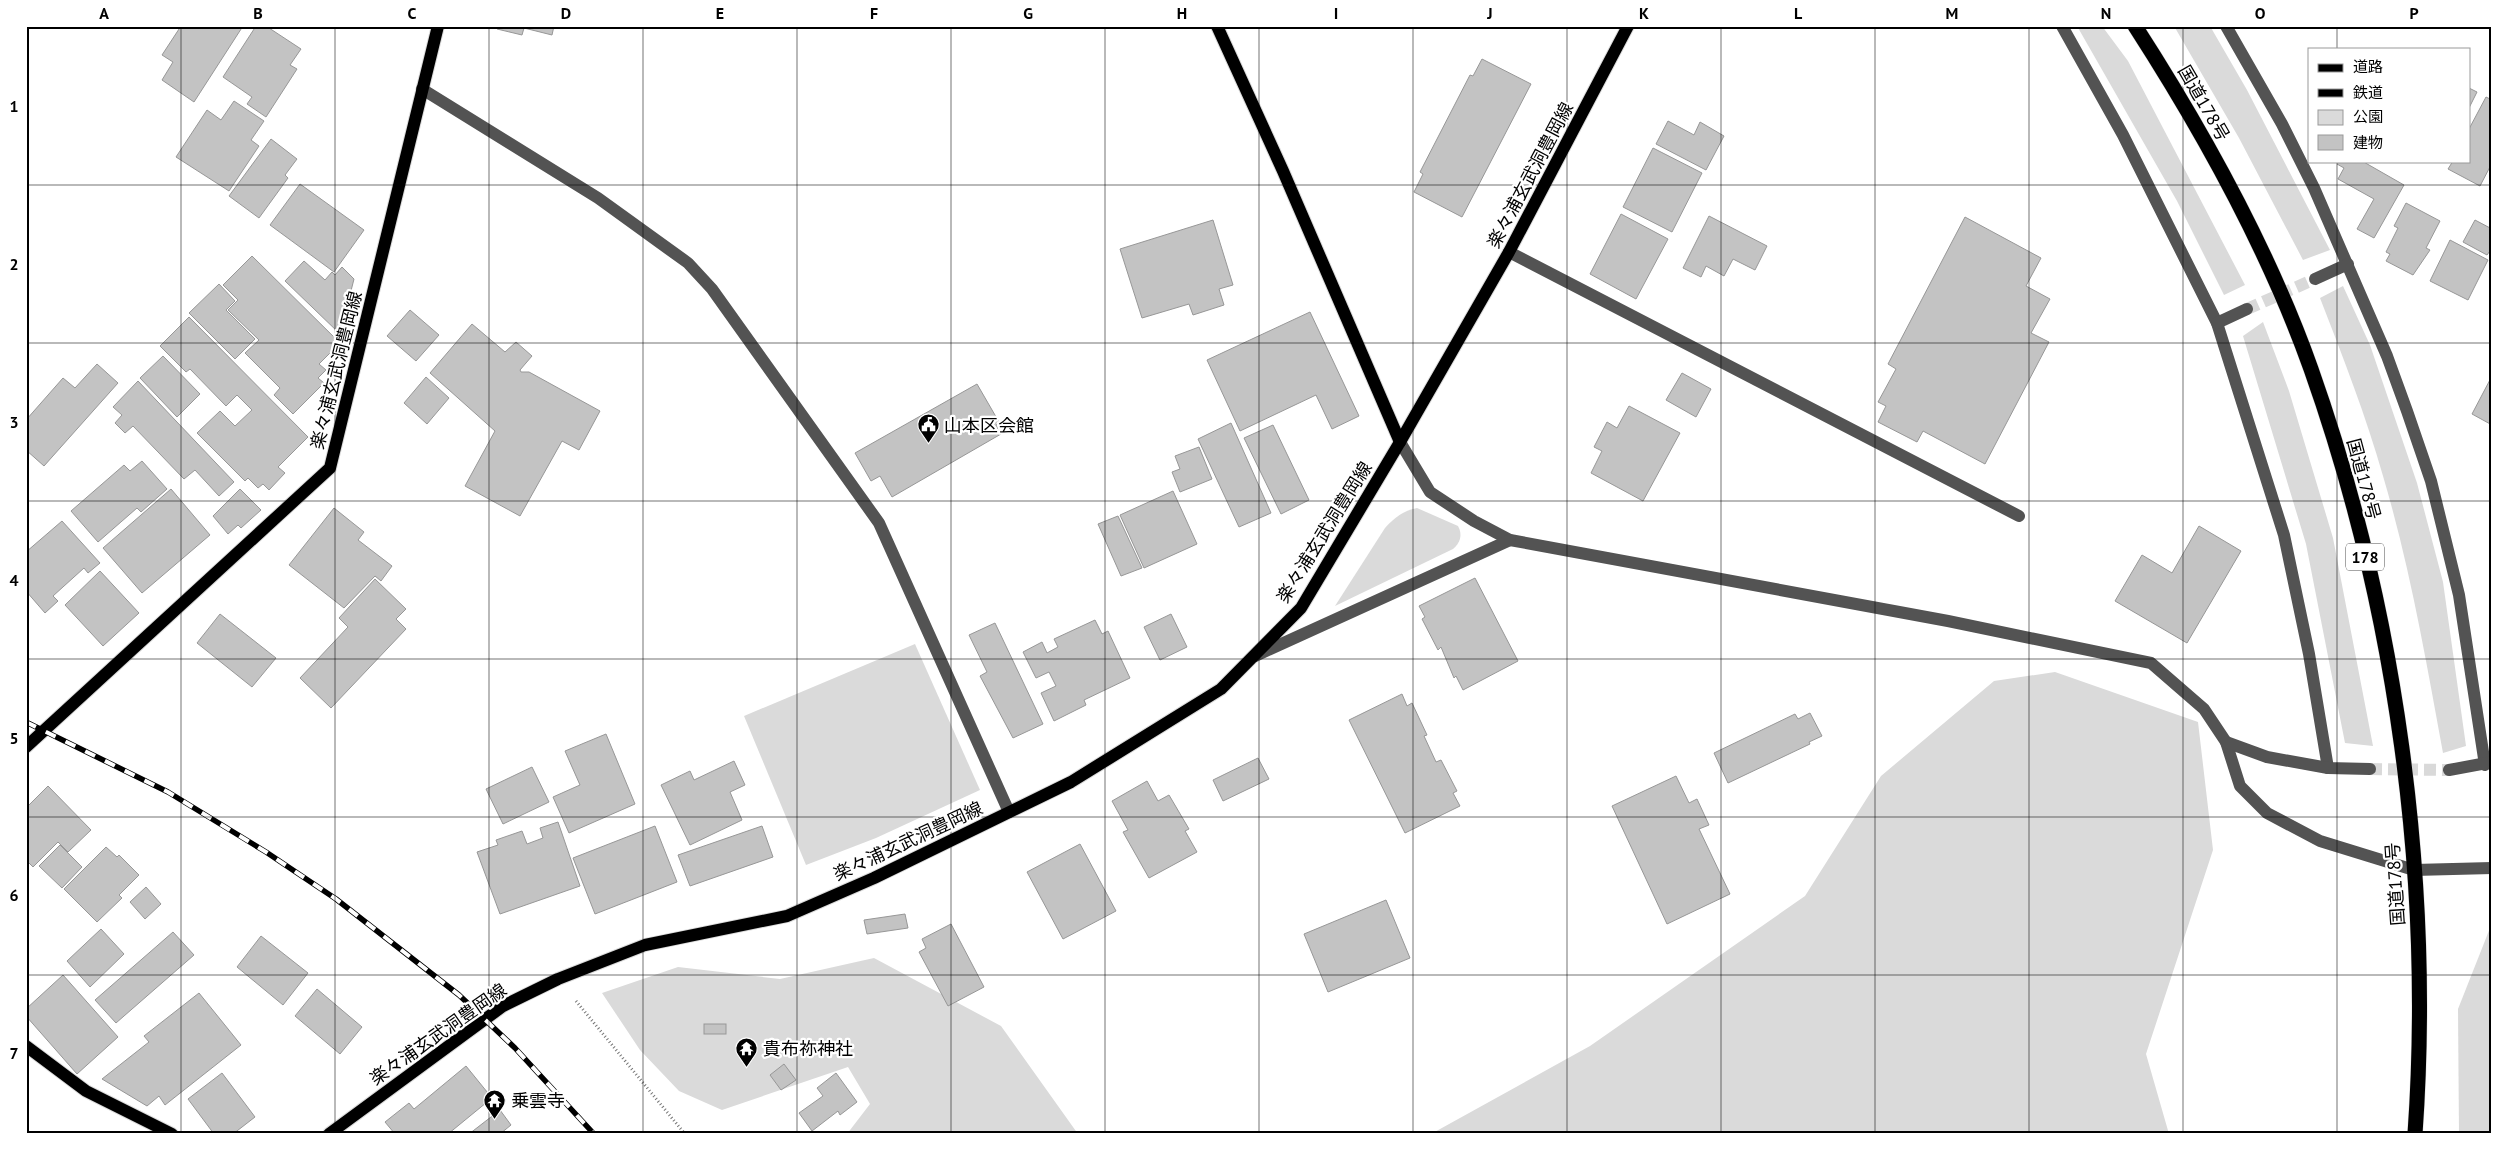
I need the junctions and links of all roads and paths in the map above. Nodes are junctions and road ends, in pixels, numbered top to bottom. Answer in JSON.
{"nodes":[{"id":1,"x":438,"y":26,"type":"edge"},
{"id":2,"x":1217,"y":26,"type":"edge"},
{"id":3,"x":1628,"y":26,"type":"edge"},
{"id":4,"x":2062,"y":26,"type":"edge"},
{"id":5,"x":2135,"y":26,"type":"edge"},
{"id":6,"x":2226,"y":26,"type":"edge"},
{"id":7,"x":422,"y":89,"type":"junction"},
{"id":8,"x":1509,"y":252,"type":"junction"},
{"id":9,"x":2348,"y":264,"type":"junction"},
{"id":10,"x":2315,"y":278,"type":"tunnel mouth"},
{"id":11,"x":2247,"y":309,"type":"tunnel mouth"},
{"id":12,"x":2217,"y":324,"type":"junction"},
{"id":13,"x":1400,"y":442,"type":"junction"},
{"id":14,"x":2019,"y":516,"type":"dead end"},
{"id":15,"x":1510,"y":540,"type":"junction"},
{"id":16,"x":1255,"y":656,"type":"junction"},
{"id":17,"x":2226,"y":742,"type":"junction"},
{"id":18,"x":26,"y":747,"type":"edge"},
{"id":19,"x":2488,"y":763,"type":"edge"},
{"id":20,"x":2328,"y":768,"type":"junction"},
{"id":21,"x":2370,"y":769,"type":"tunnel mouth"},
{"id":22,"x":2449,"y":770,"type":"tunnel mouth"},
{"id":23,"x":1009,"y":812,"type":"junction"},
{"id":24,"x":2492,"y":868,"type":"edge"},
{"id":25,"x":2414,"y":870,"type":"junction"},
{"id":26,"x":558,"y":979,"type":"junction"},
{"id":27,"x":26,"y":1046,"type":"edge"},
{"id":28,"x":172,"y":1134,"type":"edge"},
{"id":29,"x":329,"y":1134,"type":"edge"},
{"id":30,"x":685,"y":1134,"type":"edge"},
{"id":31,"x":2415,"y":1134,"type":"edge"}],
"edges":[{"from":1,"to":7,"type":"main road","name":"楽々浦玄武洞豊岡線"},
{"from":2,"to":13,"type":"main road"},
{"from":3,"to":8,"type":"main road","name":"楽々浦玄武洞豊岡線"},
{"from":4,"to":12,"type":"street"},
{"from":5,"to":25,"type":"highway","name":"国道178号","number":"178"},
{"from":6,"to":9,"type":"street"},
{"from":7,"to":18,"type":"main road","name":"楽々浦玄武洞豊岡線"},
{"from":7,"to":23,"type":"street"},
{"from":8,"to":13,"type":"main road","name":"楽々浦玄武洞豊岡線"},
{"from":8,"to":14,"type":"street"},
{"from":9,"to":10,"type":"street"},
{"from":9,"to":19,"type":"street"},
{"from":11,"to":12,"type":"street"},
{"from":12,"to":20,"type":"street"},
{"from":13,"to":15,"type":"street"},
{"from":13,"to":16,"type":"main road","name":"楽々浦玄武洞豊岡線"},
{"from":15,"to":16,"type":"street"},
{"from":15,"to":17,"type":"street"},
{"from":16,"to":23,"type":"main road","name":"楽々浦玄武洞豊岡線"},
{"from":17,"to":20,"type":"street"},
{"from":17,"to":25,"type":"street"},
{"from":19,"to":22,"type":"street"},
{"from":20,"to":21,"type":"street"},
{"from":23,"to":26,"type":"main road","name":"楽々浦玄武洞豊岡線"},
{"from":24,"to":25,"type":"street"},
{"from":25,"to":31,"type":"highway","name":"国道178号","number":"178"},
{"from":26,"to":29,"type":"main road","name":"楽々浦玄武洞豊岡線"},
{"from":26,"to":30,"type":"path"},
{"from":27,"to":28,"type":"main road"}]}
